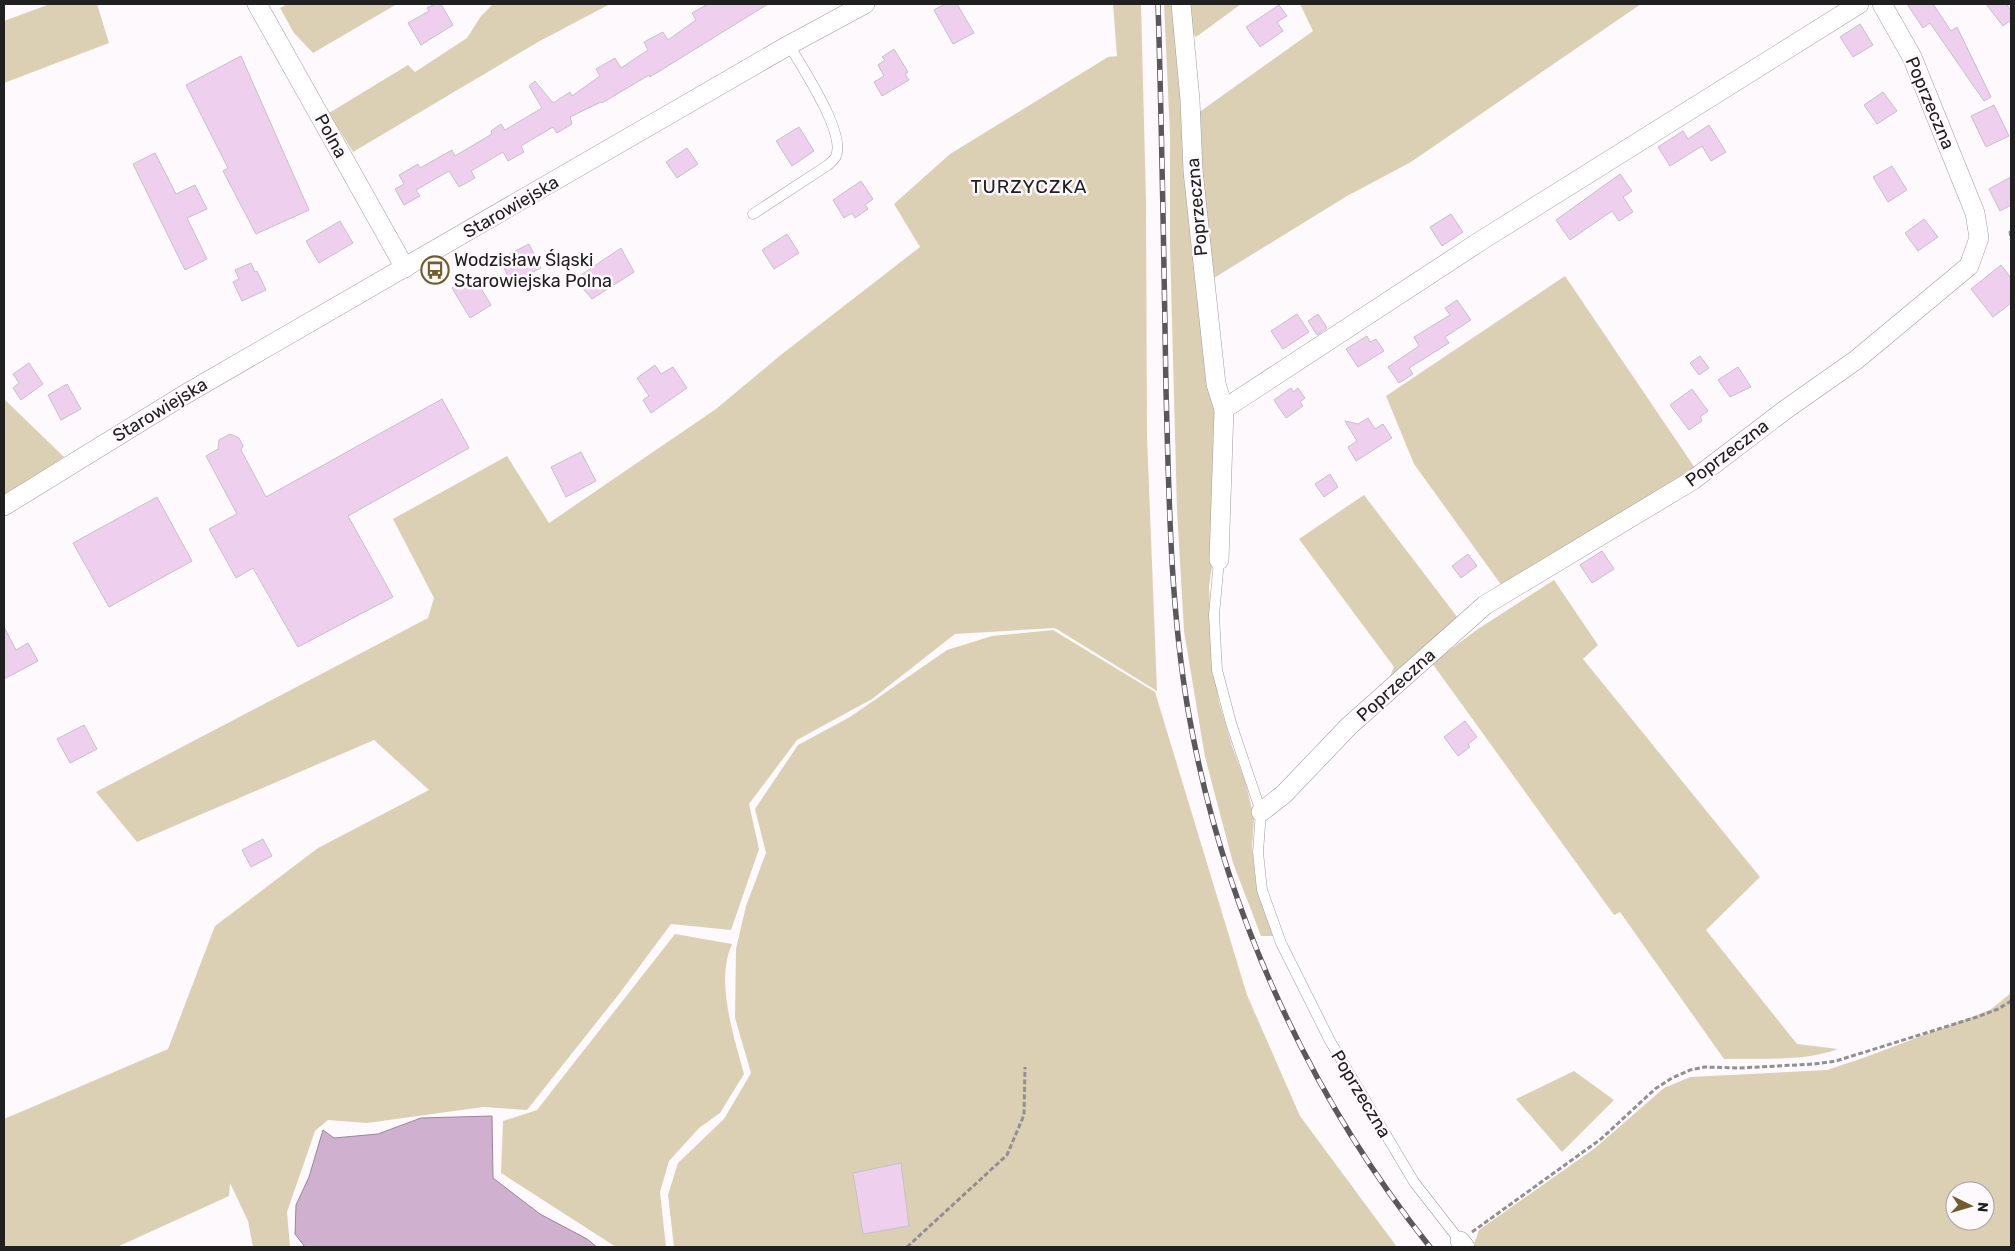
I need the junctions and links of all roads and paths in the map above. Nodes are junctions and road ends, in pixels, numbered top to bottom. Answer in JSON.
{"nodes":[{"id":1,"x":257,"y":4,"type":"edge"},
{"id":2,"x":865,"y":4,"type":"edge"},
{"id":3,"x":1181,"y":4,"type":"edge"},
{"id":4,"x":1859,"y":4,"type":"edge"},
{"id":5,"x":1882,"y":4,"type":"edge"},
{"id":6,"x":789,"y":45,"type":"junction"},
{"id":7,"x":753,"y":214,"type":"dead end"},
{"id":8,"x":2010,"y":231,"type":"dead end"},
{"id":9,"x":2011,"y":239,"type":"edge"},
{"id":10,"x":405,"y":268,"type":"junction"},
{"id":11,"x":1224,"y":409,"type":"junction"},
{"id":12,"x":4,"y":506,"type":"edge"},
{"id":13,"x":1219,"y":560,"type":"joint"},
{"id":14,"x":1260,"y":812,"type":"junction"},
{"id":15,"x":2011,"y":1001,"type":"edge"},
{"id":16,"x":1025,"y":1067,"type":"dead end"},
{"id":17,"x":1462,"y":1244,"type":"edge"},
{"id":18,"x":907,"y":1247,"type":"edge"}],
"edges":[{"from":1,"to":10,"type":"street","name":"Polna"},
{"from":2,"to":6,"type":"street","name":"Starowiejska"},
{"from":3,"to":11,"type":"street","name":"Poprzeczna"},
{"from":4,"to":11,"type":"street"},
{"from":5,"to":14,"type":"street","name":"Poprzeczna"},
{"from":6,"to":7,"type":"lane"},
{"from":6,"to":10,"type":"street","name":"Starowiejska"},
{"from":8,"to":9,"type":"path"},
{"from":10,"to":12,"type":"street","name":"Starowiejska"},
{"from":11,"to":13,"type":"street","name":"Poprzeczna"},
{"from":13,"to":14,"type":"lane","name":"Poprzeczna"},
{"from":14,"to":17,"type":"lane","name":"Poprzeczna"},
{"from":15,"to":17,"type":"path"},
{"from":16,"to":18,"type":"path"}]}
